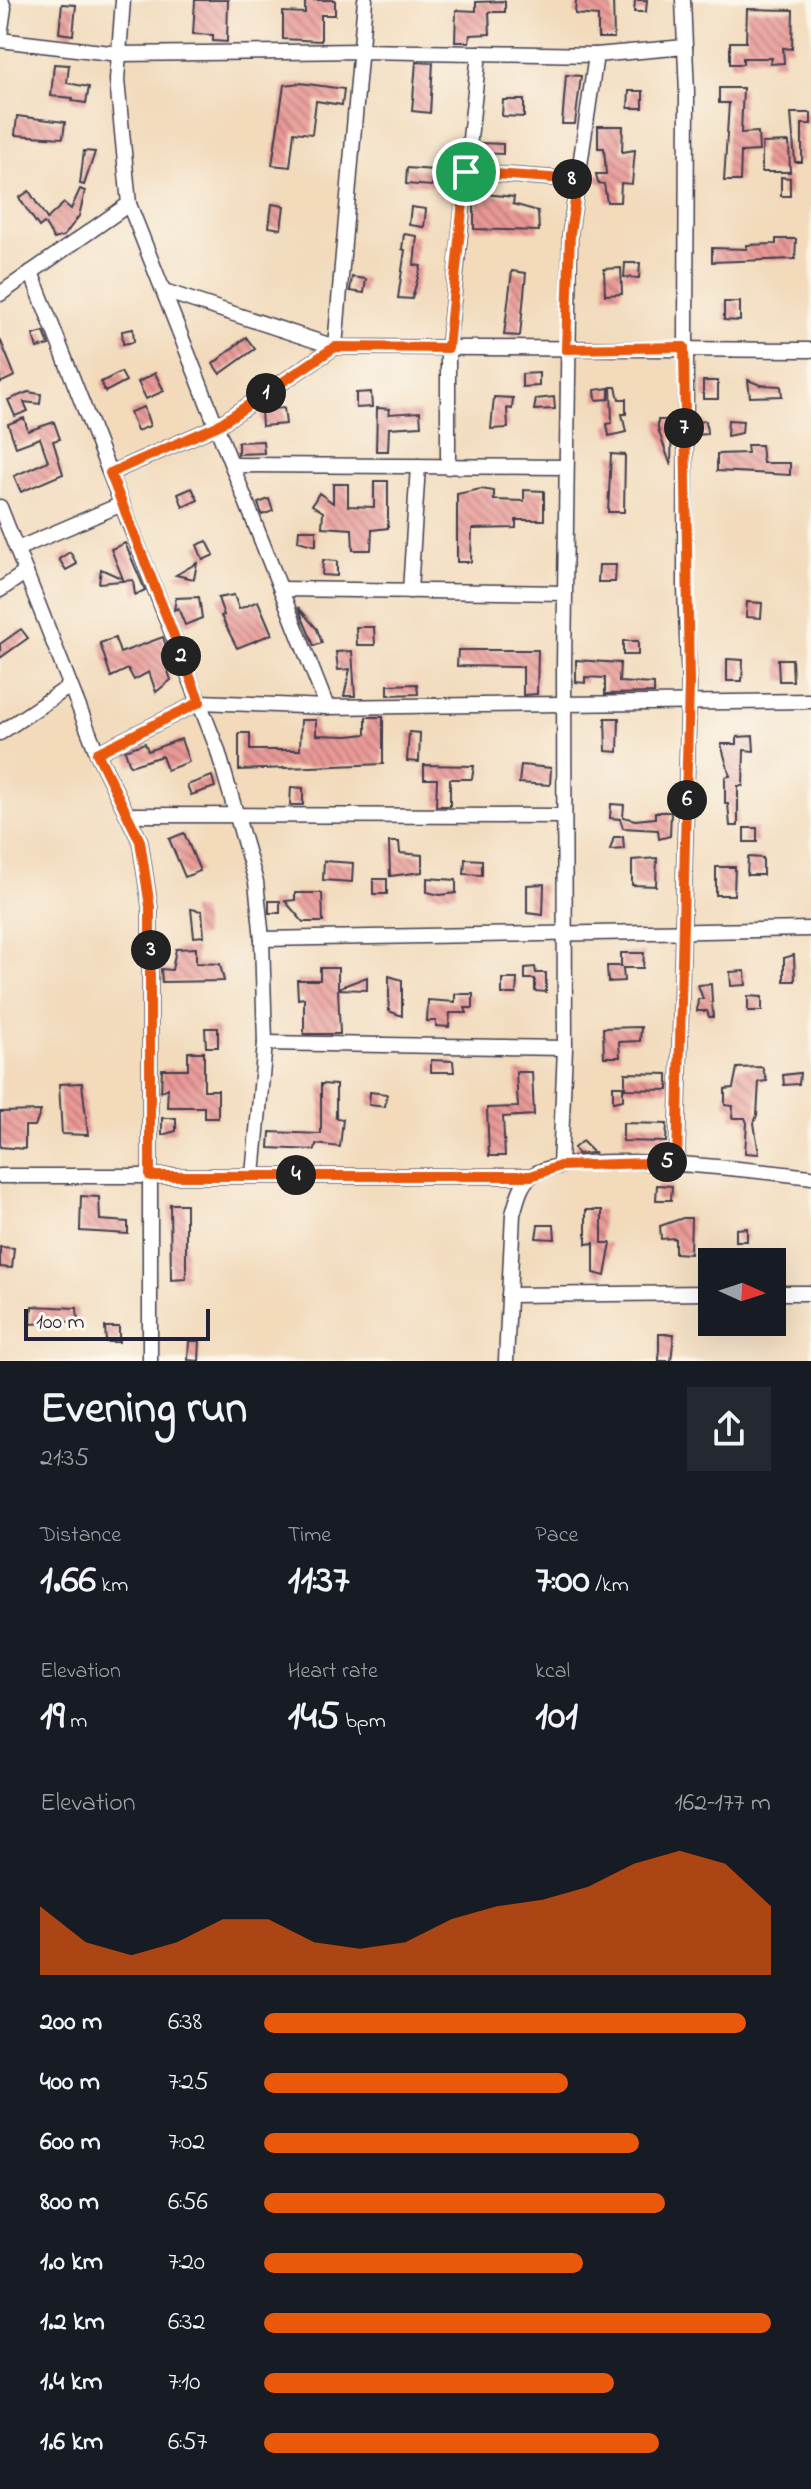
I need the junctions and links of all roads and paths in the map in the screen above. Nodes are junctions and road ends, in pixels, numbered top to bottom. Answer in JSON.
{"nodes":[{"id":1,"x":1,"y":0,"type":"edge"},
{"id":2,"x":123,"y":0,"type":"edge"},
{"id":3,"x":365,"y":0,"type":"edge"},
{"id":4,"x":683,"y":0,"type":"edge"},
{"id":5,"x":0,"y":38,"type":"edge"},
{"id":6,"x":685,"y":47,"type":"junction"},
{"id":7,"x":360,"y":51,"type":"junction"},
{"id":8,"x":479,"y":53,"type":"junction"},
{"id":9,"x":119,"y":54,"type":"junction"},
{"id":10,"x":596,"y":55,"type":"junction"},
{"id":11,"x":466,"y":172,"type":"junction"},
{"id":12,"x":578,"y":180,"type":"junction"},
{"id":13,"x":129,"y":204,"type":"junction"},
{"id":14,"x":31,"y":272,"type":"junction"},
{"id":15,"x":164,"y":291,"type":"junction"},
{"id":16,"x":0,"y":294,"type":"edge"},
{"id":17,"x":335,"y":347,"type":"junction"},
{"id":18,"x":684,"y":347,"type":"junction"},
{"id":19,"x":448,"y":348,"type":"junction"},
{"id":20,"x":566,"y":349,"type":"junction"},
{"id":21,"x":811,"y":350,"type":"edge"},
{"id":22,"x":217,"y":426,"type":"junction"},
{"id":23,"x":232,"y":465,"type":"junction"},
{"id":24,"x":418,"y":466,"type":"junction"},
{"id":25,"x":448,"y":467,"type":"junction"},
{"id":26,"x":565,"y":467,"type":"junction"},
{"id":27,"x":110,"y":473,"type":"junction"},
{"id":28,"x":122,"y":504,"type":"junction"},
{"id":29,"x":0,"y":507,"type":"edge"},
{"id":30,"x":17,"y":549,"type":"junction"},
{"id":31,"x":26,"y":572,"type":"junction"},
{"id":32,"x":281,"y":589,"type":"junction"},
{"id":33,"x":0,"y":590,"type":"edge"},
{"id":34,"x":410,"y":591,"type":"junction"},
{"id":35,"x":564,"y":593,"type":"junction"},
{"id":36,"x":70,"y":686,"type":"junction"},
{"id":37,"x":811,"y":701,"type":"edge"},
{"id":38,"x":200,"y":702,"type":"junction"},
{"id":39,"x":564,"y":705,"type":"junction"},
{"id":40,"x":689,"y":705,"type":"junction"},
{"id":41,"x":327,"y":707,"type":"junction"},
{"id":42,"x":0,"y":733,"type":"edge"},
{"id":43,"x":97,"y":753,"type":"junction"},
{"id":44,"x":129,"y":815,"type":"junction"},
{"id":45,"x":564,"y":816,"type":"junction"},
{"id":46,"x":237,"y":817,"type":"junction"},
{"id":47,"x":811,"y":929,"type":"edge"},
{"id":48,"x":685,"y":933,"type":"junction"},
{"id":49,"x":565,"y":935,"type":"junction"},
{"id":50,"x":262,"y":939,"type":"junction"},
{"id":51,"x":265,"y":1043,"type":"junction"},
{"id":52,"x":565,"y":1048,"type":"junction"},
{"id":53,"x":677,"y":1162,"type":"junction"},
{"id":54,"x":560,"y":1166,"type":"junction"},
{"id":55,"x":253,"y":1175,"type":"junction"},
{"id":56,"x":0,"y":1176,"type":"edge"},
{"id":57,"x":150,"y":1176,"type":"junction"},
{"id":58,"x":531,"y":1176,"type":"junction"},
{"id":59,"x":811,"y":1177,"type":"edge"},
{"id":60,"x":698,"y":1293,"type":"edge"},
{"id":61,"x":786,"y":1293,"type":"edge"},
{"id":62,"x":811,"y":1293,"type":"edge"},
{"id":63,"x":509,"y":1295,"type":"junction"},
{"id":64,"x":150,"y":1361,"type":"edge"},
{"id":65,"x":506,"y":1361,"type":"edge"}],
"edges":[{"from":1,"to":5,"type":"street"},
{"from":2,"to":9,"type":"street"},
{"from":3,"to":7,"type":"street"},
{"from":4,"to":6,"type":"street"},
{"from":5,"to":9,"type":"street"},
{"from":6,"to":10,"type":"street"},
{"from":6,"to":18,"type":"street"},
{"from":7,"to":8,"type":"street"},
{"from":7,"to":9,"type":"street"},
{"from":7,"to":17,"type":"street"},
{"from":8,"to":10,"type":"street"},
{"from":8,"to":11,"type":"street"},
{"from":9,"to":13,"type":"street"},
{"from":10,"to":12,"type":"street"},
{"from":11,"to":12,"type":"street"},
{"from":11,"to":19,"type":"street"},
{"from":12,"to":20,"type":"street"},
{"from":13,"to":14,"type":"street"},
{"from":13,"to":15,"type":"street"},
{"from":14,"to":16,"type":"street"},
{"from":14,"to":27,"type":"street"},
{"from":15,"to":17,"type":"street"},
{"from":15,"to":22,"type":"street"},
{"from":17,"to":19,"type":"street"},
{"from":17,"to":22,"type":"street"},
{"from":18,"to":20,"type":"street"},
{"from":18,"to":21,"type":"street"},
{"from":18,"to":40,"type":"street"},
{"from":19,"to":20,"type":"street"},
{"from":19,"to":25,"type":"street"},
{"from":20,"to":26,"type":"street"},
{"from":22,"to":23,"type":"street"},
{"from":22,"to":27,"type":"street"},
{"from":23,"to":24,"type":"street"},
{"from":23,"to":32,"type":"street"},
{"from":24,"to":25,"type":"street"},
{"from":24,"to":34,"type":"street"},
{"from":25,"to":26,"type":"street"},
{"from":26,"to":35,"type":"street"},
{"from":27,"to":28,"type":"street"},
{"from":28,"to":30,"type":"street"},
{"from":28,"to":38,"type":"street"},
{"from":29,"to":30,"type":"street"},
{"from":30,"to":31,"type":"street"},
{"from":31,"to":33,"type":"street"},
{"from":31,"to":36,"type":"street"},
{"from":32,"to":34,"type":"street"},
{"from":32,"to":41,"type":"street"},
{"from":34,"to":35,"type":"street"},
{"from":35,"to":39,"type":"street"},
{"from":36,"to":42,"type":"street"},
{"from":36,"to":43,"type":"street"},
{"from":37,"to":40,"type":"street"},
{"from":38,"to":41,"type":"street"},
{"from":38,"to":43,"type":"street"},
{"from":38,"to":46,"type":"street"},
{"from":39,"to":40,"type":"street"},
{"from":39,"to":41,"type":"street"},
{"from":39,"to":45,"type":"street"},
{"from":40,"to":48,"type":"street"},
{"from":43,"to":44,"type":"street"},
{"from":44,"to":46,"type":"street"},
{"from":44,"to":57,"type":"street"},
{"from":45,"to":46,"type":"street"},
{"from":45,"to":49,"type":"street"},
{"from":46,"to":50,"type":"street"},
{"from":47,"to":48,"type":"street"},
{"from":48,"to":49,"type":"street"},
{"from":48,"to":53,"type":"street"},
{"from":49,"to":50,"type":"street"},
{"from":49,"to":52,"type":"street"},
{"from":50,"to":51,"type":"street"},
{"from":51,"to":52,"type":"street"},
{"from":51,"to":55,"type":"street"},
{"from":52,"to":54,"type":"street"},
{"from":53,"to":54,"type":"street"},
{"from":53,"to":59,"type":"street"},
{"from":54,"to":58,"type":"street"},
{"from":55,"to":57,"type":"street"},
{"from":55,"to":58,"type":"street"},
{"from":56,"to":57,"type":"street"},
{"from":57,"to":64,"type":"street"},
{"from":58,"to":63,"type":"street"},
{"from":60,"to":63,"type":"street"},
{"from":61,"to":62,"type":"street"},
{"from":63,"to":65,"type":"street"}]}
